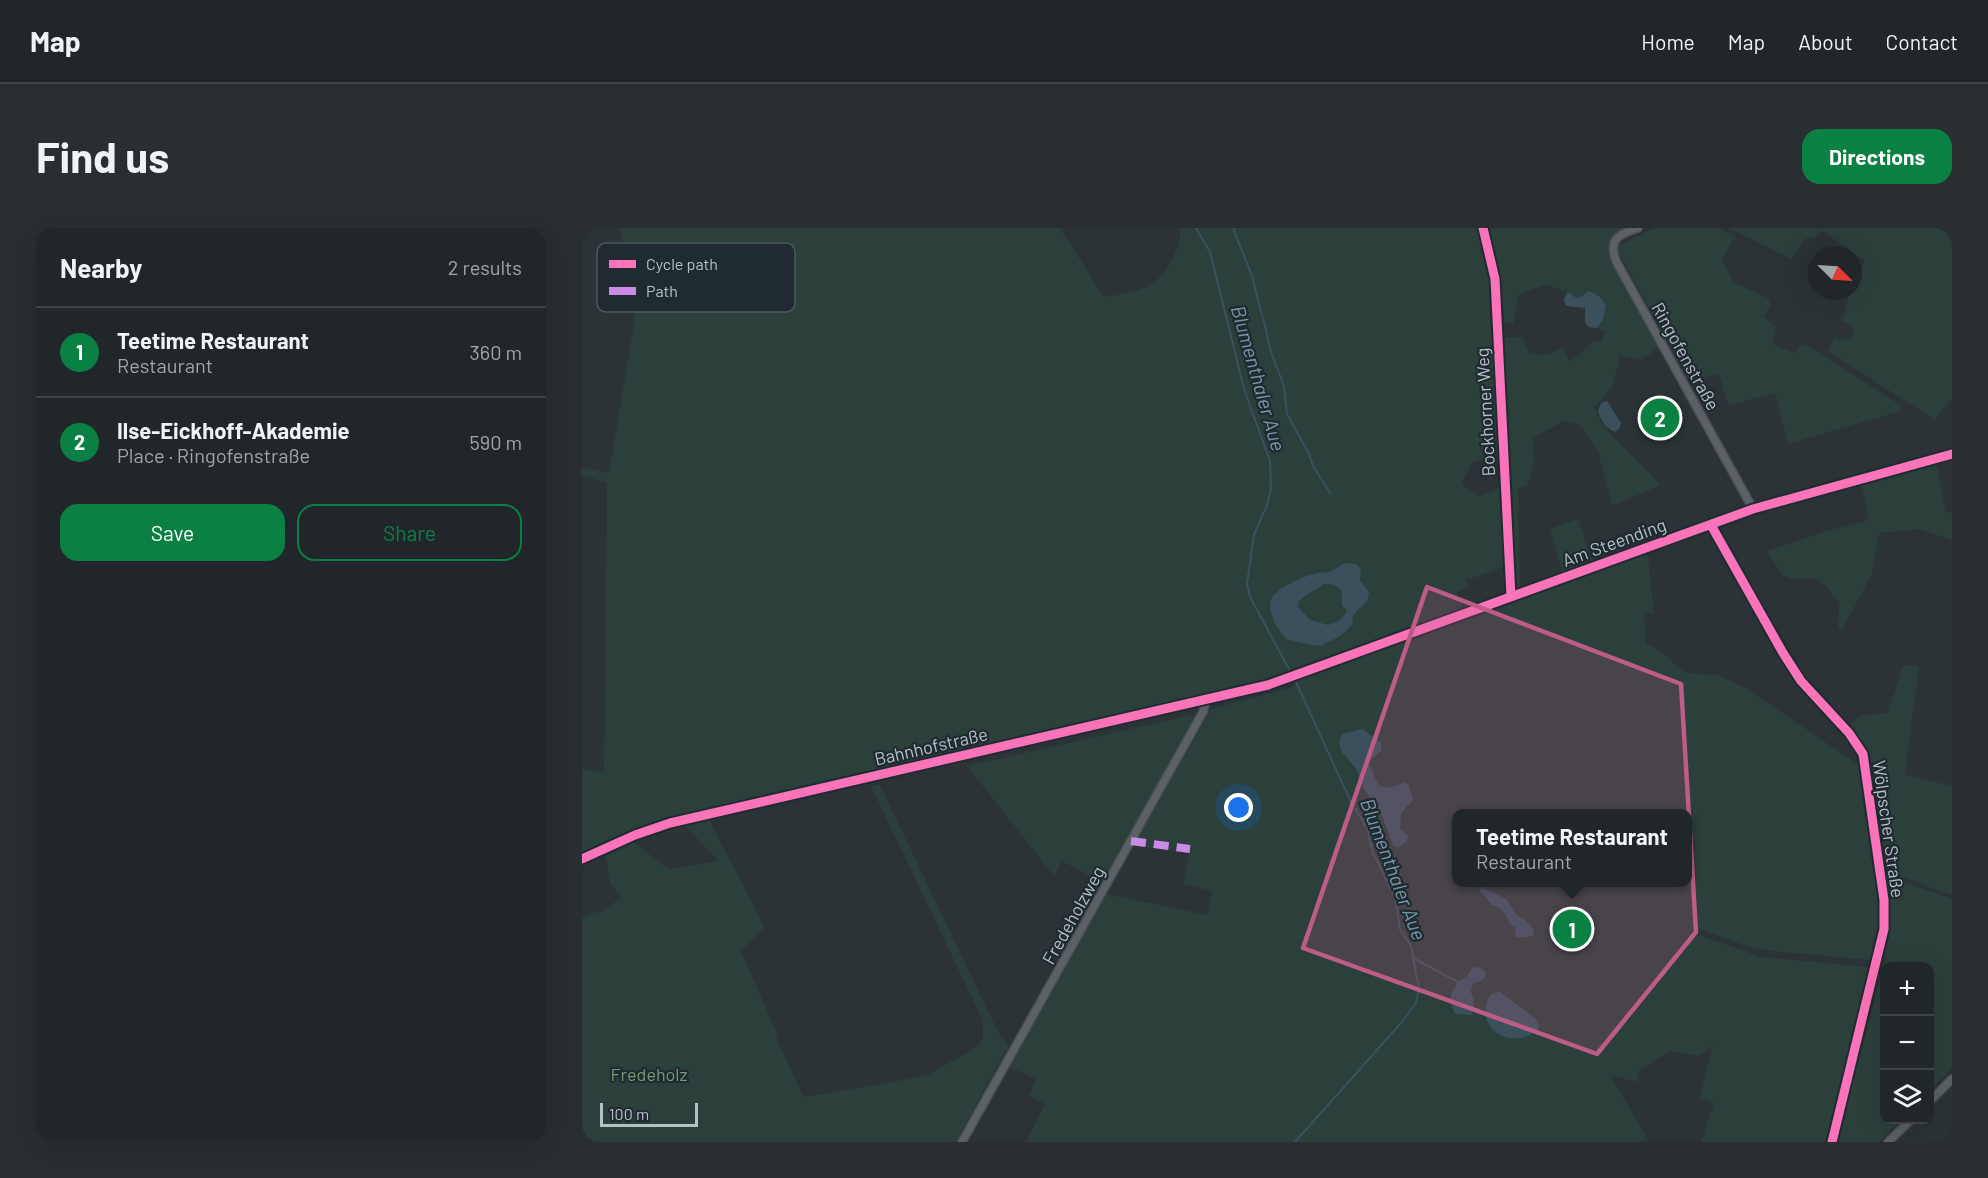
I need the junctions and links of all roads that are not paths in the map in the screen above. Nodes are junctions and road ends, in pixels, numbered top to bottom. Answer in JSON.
{"nodes":[{"id":1,"x":1483,"y":228,"type":"edge"},
{"id":2,"x":1638,"y":228,"type":"edge"},
{"id":3,"x":1952,"y":454,"type":"edge"},
{"id":4,"x":1753,"y":509,"type":"junction"},
{"id":5,"x":1711,"y":525,"type":"junction"},
{"id":6,"x":1511,"y":596,"type":"junction"},
{"id":7,"x":1291,"y":677,"type":"joint"},
{"id":8,"x":1206,"y":700,"type":"junction"},
{"id":9,"x":582,"y":859,"type":"edge"},
{"id":10,"x":1952,"y":1079,"type":"edge"},
{"id":11,"x":1934,"y":1096,"type":"edge"},
{"id":12,"x":1906,"y":1124,"type":"edge"},
{"id":13,"x":962,"y":1142,"type":"edge"},
{"id":14,"x":1832,"y":1142,"type":"edge"},
{"id":15,"x":1888,"y":1142,"type":"edge"}],
"edges":[{"from":1,"to":6,"type":"street","name":"Bockhorner Weg"},
{"from":2,"to":4,"type":"street","name":"Ringofenstraße"},
{"from":3,"to":4,"type":"street","name":"Am Steending"},
{"from":4,"to":5,"type":"street","name":"Am Steending"},
{"from":5,"to":6,"type":"street","name":"Am Steending"},
{"from":5,"to":14,"type":"street","name":"Wölpscher Straße"},
{"from":6,"to":7,"type":"street","name":"Am Steending"},
{"from":7,"to":8,"type":"street","name":"Bahnhofstraße"},
{"from":8,"to":9,"type":"street","name":"Bahnhofstraße"},
{"from":8,"to":13,"type":"street","name":"Fredeholzweg"},
{"from":10,"to":11,"type":"street"},
{"from":12,"to":15,"type":"street"}]}
